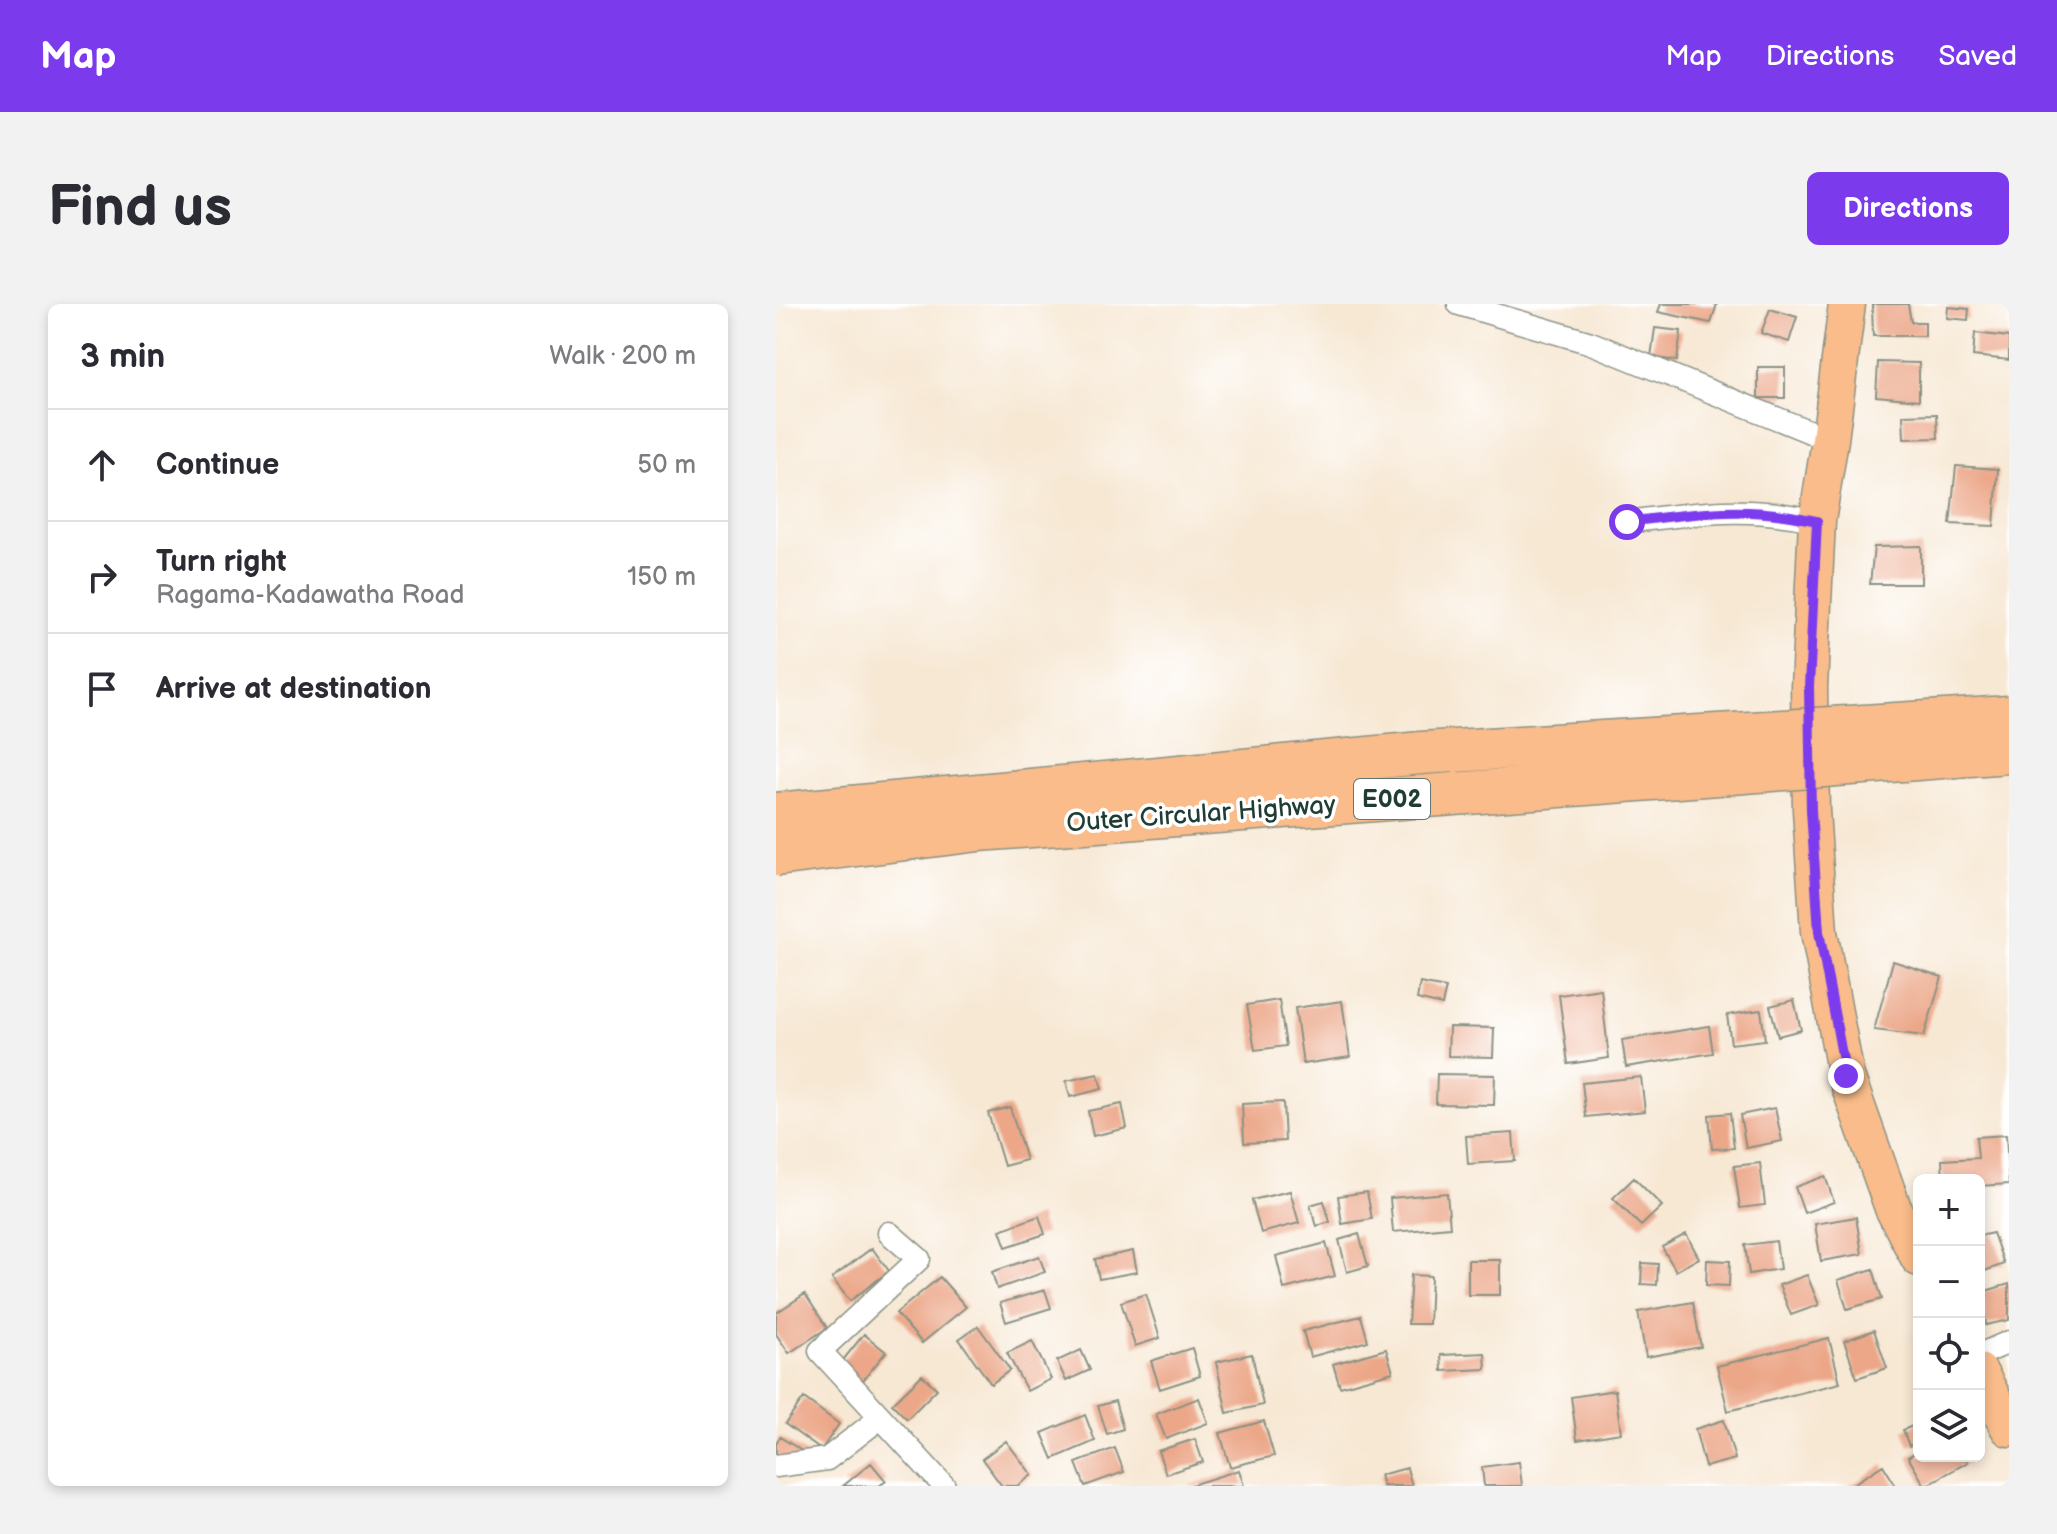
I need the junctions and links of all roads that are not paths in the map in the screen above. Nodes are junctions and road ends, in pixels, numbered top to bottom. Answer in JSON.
{"nodes":[{"id":1,"x":1459,"y":304,"type":"edge"},
{"id":2,"x":1847,"y":304,"type":"edge"},
{"id":3,"x":1830,"y":440,"type":"junction"},
{"id":4,"x":1817,"y":521,"type":"junction"},
{"id":5,"x":1627,"y":522,"type":"dead end"},
{"id":6,"x":2009,"y":717,"type":"edge"},
{"id":7,"x":2009,"y":752,"type":"edge"},
{"id":8,"x":776,"y":814,"type":"edge"},
{"id":9,"x":776,"y":855,"type":"edge"},
{"id":10,"x":889,"y":1233,"type":"dead end"},
{"id":11,"x":1913,"y":1246,"type":"edge"},
{"id":12,"x":2009,"y":1342,"type":"edge"},
{"id":13,"x":1985,"y":1352,"type":"edge"},
{"id":14,"x":1985,"y":1383,"type":"edge"},
{"id":15,"x":880,"y":1418,"type":"junction"},
{"id":16,"x":2009,"y":1428,"type":"edge"},
{"id":17,"x":776,"y":1466,"type":"edge"},
{"id":18,"x":944,"y":1486,"type":"edge"}],
"edges":[{"from":1,"to":3,"type":"street"},
{"from":2,"to":3,"type":"main road"},
{"from":3,"to":4,"type":"main road"},
{"from":4,"to":5,"type":"street"},
{"from":4,"to":11,"type":"main road"},
{"from":6,"to":8,"type":"highway","name":"Outer Circular Highway","number":"E002","bridge":true},
{"from":7,"to":9,"type":"highway","name":"Outer Circular Highway","number":"E002","bridge":true},
{"from":10,"to":15,"type":"street"},
{"from":12,"to":13,"type":"street"},
{"from":14,"to":16,"type":"main road"},
{"from":15,"to":17,"type":"street"},
{"from":15,"to":18,"type":"street"}]}
